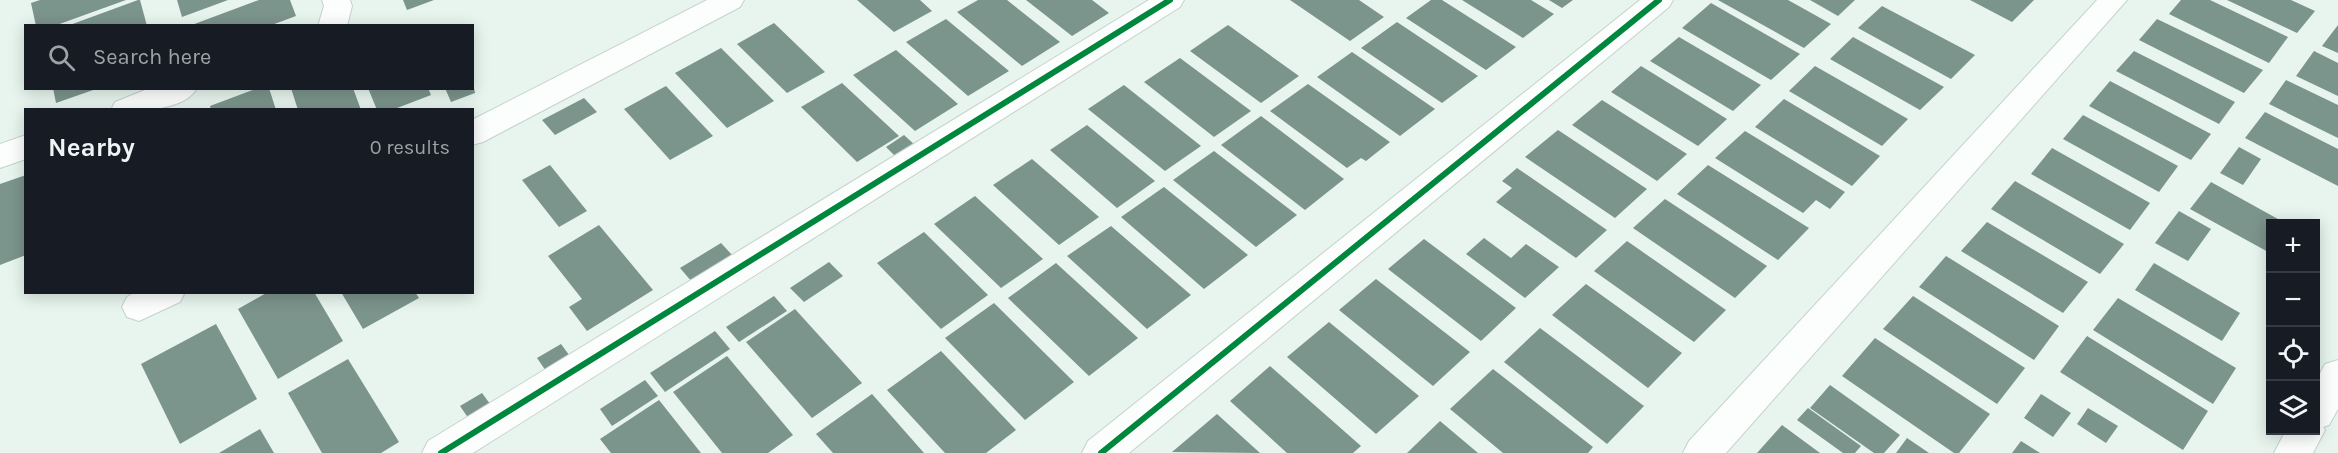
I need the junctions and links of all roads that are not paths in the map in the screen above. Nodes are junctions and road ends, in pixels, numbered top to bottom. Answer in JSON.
{"nodes":[{"id":1,"x":336,"y":0,"type":"edge"},
{"id":2,"x":730,"y":0,"type":"edge"},
{"id":3,"x":1170,"y":0,"type":"edge"},
{"id":4,"x":1659,"y":0,"type":"edge"},
{"id":5,"x":2113,"y":0,"type":"edge"},
{"id":6,"x":333,"y":24,"type":"edge"},
{"id":7,"x":177,"y":90,"type":"edge"},
{"id":8,"x":131,"y":108,"type":"edge"},
{"id":9,"x":474,"y":133,"type":"edge"},
{"id":10,"x":24,"y":148,"type":"edge"},
{"id":11,"x":0,"y":156,"type":"edge"},
{"id":12,"x":2303,"y":435,"type":"edge"},
{"id":13,"x":441,"y":453,"type":"edge"},
{"id":14,"x":1101,"y":453,"type":"edge"},
{"id":15,"x":1702,"y":453,"type":"edge"},
{"id":16,"x":2293,"y":453,"type":"edge"}],
"edges":[{"from":1,"to":6,"type":"street"},
{"from":2,"to":9,"type":"street"},
{"from":3,"to":13,"type":"street"},
{"from":4,"to":14,"type":"street"},
{"from":5,"to":15,"type":"street"},
{"from":7,"to":8,"type":"street"},
{"from":10,"to":11,"type":"street"},
{"from":12,"to":16,"type":"street"}]}
